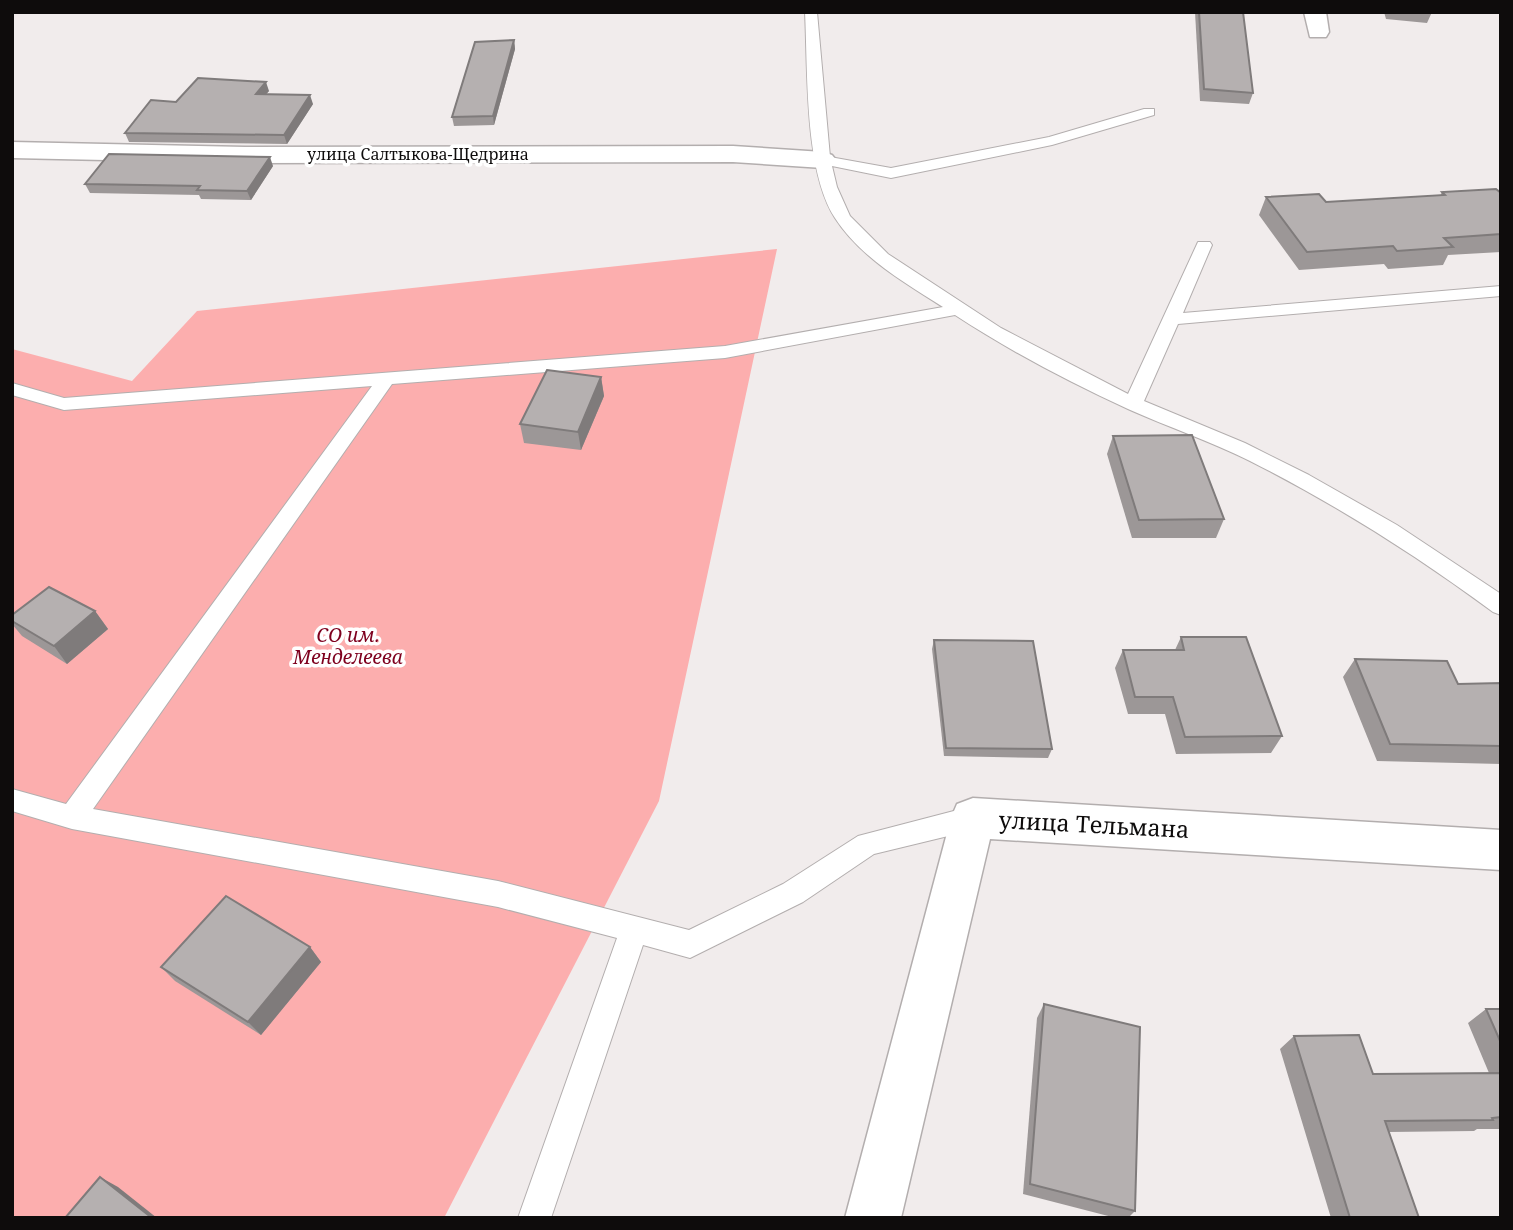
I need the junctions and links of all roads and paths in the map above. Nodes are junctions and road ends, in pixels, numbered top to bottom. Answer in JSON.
{"nodes":[{"id":1,"x":811,"y":12,"type":"edge"},
{"id":2,"x":1150,"y":112,"type":"dead end"},
{"id":3,"x":12,"y":150,"type":"edge"},
{"id":4,"x":823,"y":160,"type":"junction"},
{"id":5,"x":1204,"y":245,"type":"dead end"},
{"id":6,"x":1501,"y":291,"type":"edge"},
{"id":7,"x":956,"y":310,"type":"junction"},
{"id":8,"x":1171,"y":319,"type":"junction"},
{"id":9,"x":387,"y":378,"type":"junction"},
{"id":10,"x":12,"y":389,"type":"edge"},
{"id":11,"x":1133,"y":404,"type":"junction"},
{"id":12,"x":1501,"y":606,"type":"edge"},
{"id":13,"x":12,"y":800,"type":"edge"},
{"id":14,"x":72,"y":817,"type":"junction"},
{"id":15,"x":973,"y":818,"type":"junction"},
{"id":16,"x":1501,"y":850,"type":"edge"},
{"id":17,"x":634,"y":930,"type":"junction"},
{"id":18,"x":534,"y":1218,"type":"edge"},
{"id":19,"x":873,"y":1218,"type":"edge"}],
"edges":[{"from":1,"to":4,"type":"lane"},
{"from":2,"to":4,"type":"lane"},
{"from":3,"to":4,"type":"street","name":"улица Салтыкова-Щедрина"},
{"from":4,"to":7,"type":"lane"},
{"from":5,"to":8,"type":"lane"},
{"from":6,"to":8,"type":"lane"},
{"from":7,"to":9,"type":"lane"},
{"from":7,"to":11,"type":"lane"},
{"from":8,"to":11,"type":"lane"},
{"from":9,"to":10,"type":"lane"},
{"from":9,"to":14,"type":"lane"},
{"from":11,"to":12,"type":"lane"},
{"from":13,"to":14,"type":"lane"},
{"from":14,"to":17,"type":"lane"},
{"from":15,"to":16,"type":"street","name":"улица Тельмана"},
{"from":15,"to":17,"type":"lane"},
{"from":15,"to":19,"type":"street","name":"улица Тельмана"},
{"from":17,"to":18,"type":"lane"}]}
